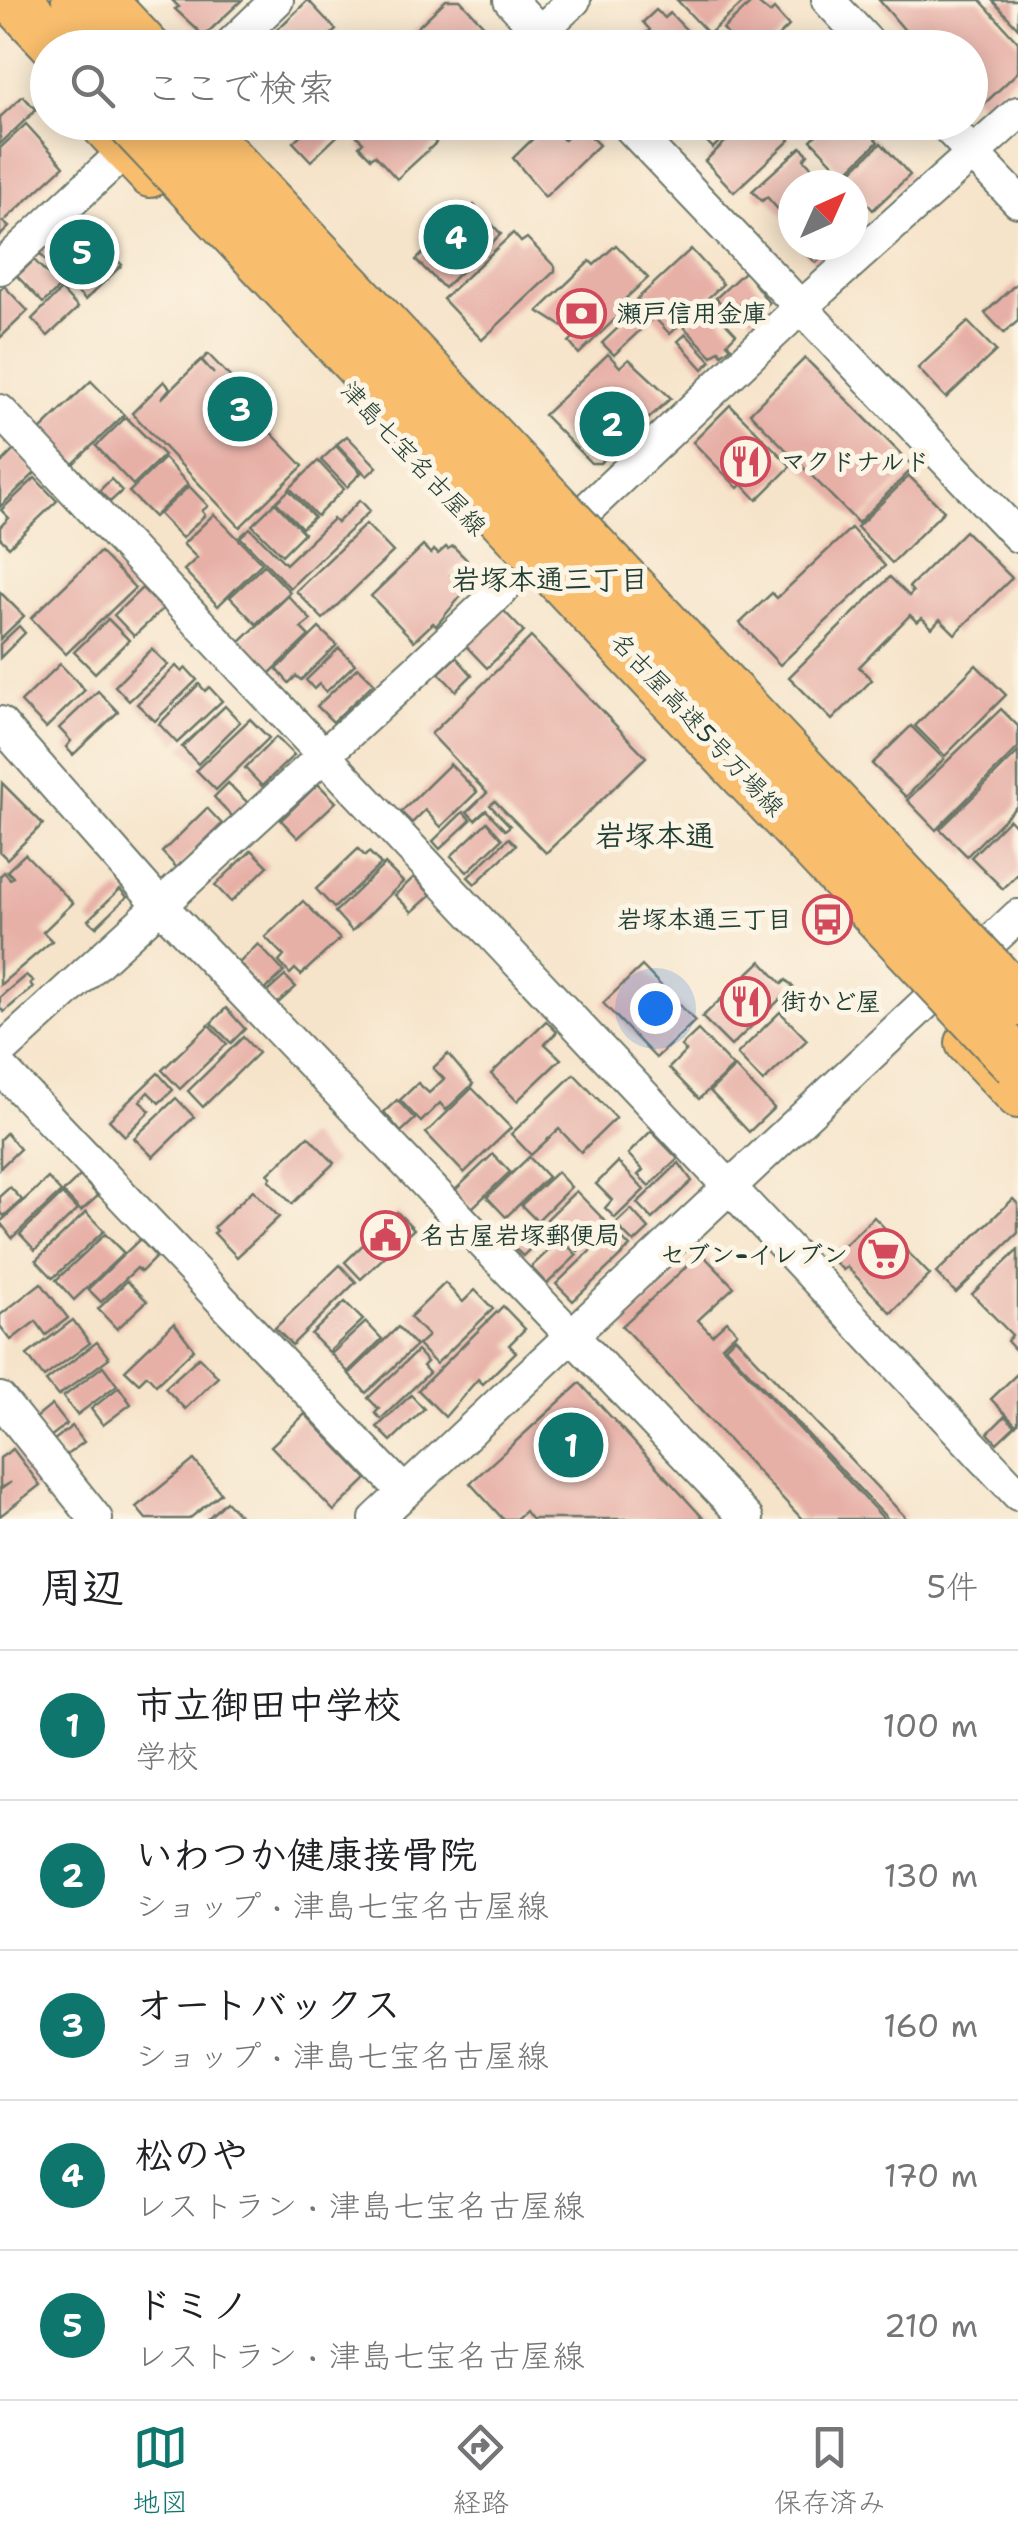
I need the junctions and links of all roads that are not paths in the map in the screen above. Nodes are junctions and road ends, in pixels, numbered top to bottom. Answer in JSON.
{"nodes":[{"id":1,"x":15,"y":0,"type":"edge"},
{"id":2,"x":76,"y":0,"type":"edge"},
{"id":3,"x":105,"y":0,"type":"edge"},
{"id":4,"x":277,"y":0,"type":"edge"},
{"id":5,"x":510,"y":0,"type":"edge"},
{"id":6,"x":574,"y":0,"type":"edge"},
{"id":7,"x":828,"y":0,"type":"edge"},
{"id":8,"x":0,"y":18,"type":"edge"},
{"id":9,"x":43,"y":30,"type":"edge"},
{"id":10,"x":104,"y":30,"type":"edge"},
{"id":11,"x":133,"y":30,"type":"edge"},
{"id":12,"x":246,"y":30,"type":"edge"},
{"id":13,"x":538,"y":30,"type":"edge"},
{"id":14,"x":554,"y":30,"type":"edge"},
{"id":15,"x":856,"y":30,"type":"edge"},
{"id":16,"x":30,"y":49,"type":"edge"},
{"id":17,"x":1018,"y":113,"type":"edge"},
{"id":18,"x":119,"y":140,"type":"edge"},
{"id":19,"x":137,"y":140,"type":"edge"},
{"id":20,"x":138,"y":140,"type":"edge"},
{"id":21,"x":209,"y":140,"type":"edge"},
{"id":22,"x":237,"y":140,"type":"edge"},
{"id":23,"x":642,"y":140,"type":"edge"},
{"id":24,"x":959,"y":140,"type":"edge"},
{"id":25,"x":988,"y":140,"type":"edge"},
{"id":26,"x":988,"y":140,"type":"edge"},
{"id":27,"x":972,"y":154,"type":"junction"},
{"id":28,"x":1018,"y":201,"type":"edge"},
{"id":29,"x":0,"y":268,"type":"edge"},
{"id":30,"x":800,"y":308,"type":"junction"},
{"id":31,"x":0,"y":411,"type":"edge"},
{"id":32,"x":586,"y":512,"type":"junction"},
{"id":33,"x":1018,"y":536,"type":"edge"},
{"id":34,"x":521,"y":572,"type":"junction"},
{"id":35,"x":0,"y":722,"type":"edge"},
{"id":36,"x":325,"y":754,"type":"junction"},
{"id":37,"x":162,"y":906,"type":"junction"},
{"id":38,"x":1009,"y":944,"type":"edge"},
{"id":39,"x":928,"y":1001,"type":"junction"},
{"id":40,"x":1018,"y":1001,"type":"edge"},
{"id":41,"x":0,"y":1052,"type":"edge"},
{"id":42,"x":1018,"y":1063,"type":"edge"},
{"id":43,"x":0,"y":1067,"type":"edge"},
{"id":44,"x":1018,"y":1096,"type":"edge"},
{"id":45,"x":729,"y":1186,"type":"junction"},
{"id":46,"x":570,"y":1335,"type":"junction"},
{"id":47,"x":0,"y":1399,"type":"edge"},
{"id":48,"x":404,"y":1492,"type":"junction"},
{"id":49,"x":1018,"y":1494,"type":"edge"},
{"id":50,"x":96,"y":1519,"type":"edge"},
{"id":51,"x":376,"y":1519,"type":"edge"},
{"id":52,"x":747,"y":1519,"type":"edge"}],
"edges":[{"from":1,"to":9,"type":"highway"},
{"from":2,"to":10,"type":"highway"},
{"from":3,"to":11,"type":"main road"},
{"from":4,"to":12,"type":"street"},
{"from":5,"to":13,"type":"street"},
{"from":6,"to":14,"type":"street"},
{"from":7,"to":15,"type":"street"},
{"from":8,"to":16,"type":"main road"},
{"from":17,"to":25,"type":"street"},
{"from":18,"to":29,"type":"street"},
{"from":19,"to":34,"type":"main road","name":"津島七宝名古屋線"},
{"from":20,"to":42,"type":"highway","name":"名古屋高速5号万場線","bridge":true},
{"from":21,"to":40,"type":"highway","name":"名古屋高速5号万場線","bridge":true},
{"from":22,"to":32,"type":"main road"},
{"from":23,"to":30,"type":"street"},
{"from":24,"to":27,"type":"street"},
{"from":26,"to":27,"type":"street"},
{"from":27,"to":28,"type":"street"},
{"from":27,"to":30,"type":"street"},
{"from":30,"to":32,"type":"street"},
{"from":30,"to":33,"type":"street"},
{"from":31,"to":36,"type":"street"},
{"from":32,"to":34,"type":"street"},
{"from":32,"to":38,"type":"main road"},
{"from":34,"to":36,"type":"street"},
{"from":34,"to":39,"type":"main road","name":"津島七宝名古屋線"},
{"from":35,"to":37,"type":"street"},
{"from":36,"to":37,"type":"street"},
{"from":36,"to":45,"type":"street"},
{"from":37,"to":41,"type":"street"},
{"from":37,"to":46,"type":"street"},
{"from":38,"to":39,"type":"street"},
{"from":39,"to":44,"type":"main road","name":"津島七宝名古屋線"},
{"from":39,"to":45,"type":"street"},
{"from":43,"to":48,"type":"street"},
{"from":45,"to":46,"type":"street"},
{"from":45,"to":49,"type":"street"},
{"from":46,"to":48,"type":"street"},
{"from":46,"to":52,"type":"street"},
{"from":47,"to":50,"type":"street"},
{"from":48,"to":51,"type":"street"}]}
